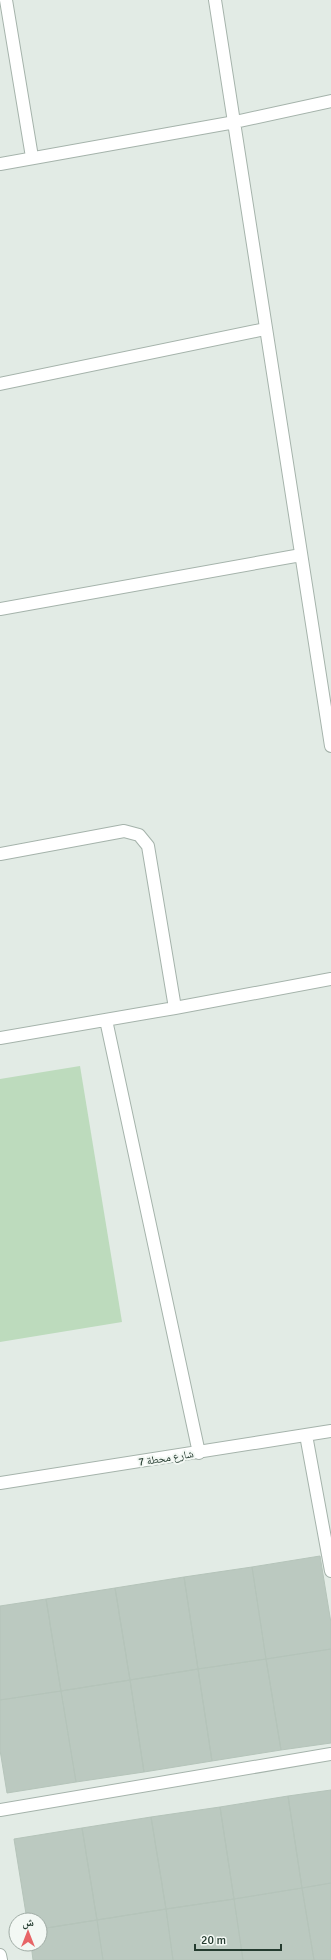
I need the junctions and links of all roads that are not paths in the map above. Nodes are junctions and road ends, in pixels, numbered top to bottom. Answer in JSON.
{"nodes":[{"id":1,"x":6,"y":0,"type":"edge"},
{"id":2,"x":215,"y":0,"type":"edge"},
{"id":3,"x":331,"y":101,"type":"edge"},
{"id":4,"x":235,"y":122,"type":"junction"},
{"id":5,"x":32,"y":157,"type":"junction"},
{"id":6,"x":0,"y":164,"type":"edge"},
{"id":7,"x":265,"y":329,"type":"junction"},
{"id":8,"x":0,"y":384,"type":"edge"},
{"id":9,"x":301,"y":555,"type":"junction"},
{"id":10,"x":0,"y":609,"type":"edge"},
{"id":11,"x":331,"y":746,"type":"edge"},
{"id":12,"x":0,"y":854,"type":"edge"},
{"id":13,"x":331,"y":979,"type":"edge"},
{"id":14,"x":175,"y":1008,"type":"junction"},
{"id":15,"x":106,"y":1020,"type":"junction"},
{"id":16,"x":0,"y":1038,"type":"edge"},
{"id":17,"x":331,"y":1431,"type":"edge"},
{"id":18,"x":306,"y":1434,"type":"junction"},
{"id":19,"x":199,"y":1453,"type":"junction"},
{"id":20,"x":0,"y":1483,"type":"edge"},
{"id":21,"x":331,"y":1571,"type":"edge"},
{"id":22,"x":331,"y":1754,"type":"edge"},
{"id":23,"x":0,"y":1810,"type":"edge"},
{"id":24,"x":0,"y":1955,"type":"edge"},
{"id":25,"x":1,"y":1960,"type":"edge"}],
"edges":[{"from":1,"to":5,"type":"street"},
{"from":2,"to":4,"type":"street"},
{"from":3,"to":4,"type":"street"},
{"from":4,"to":5,"type":"street"},
{"from":4,"to":7,"type":"street"},
{"from":5,"to":6,"type":"street"},
{"from":7,"to":8,"type":"street"},
{"from":7,"to":9,"type":"street"},
{"from":9,"to":10,"type":"street"},
{"from":9,"to":11,"type":"street"},
{"from":12,"to":14,"type":"street"},
{"from":13,"to":14,"type":"street"},
{"from":14,"to":15,"type":"street"},
{"from":15,"to":16,"type":"street"},
{"from":15,"to":19,"type":"street"},
{"from":17,"to":18,"type":"street","name":"شارع محطة 7"},
{"from":18,"to":19,"type":"street","name":"شارع محطة 7"},
{"from":18,"to":21,"type":"street"},
{"from":19,"to":20,"type":"street","name":"شارع محطة 7"},
{"from":22,"to":23,"type":"street"},
{"from":24,"to":25,"type":"street"}]}
